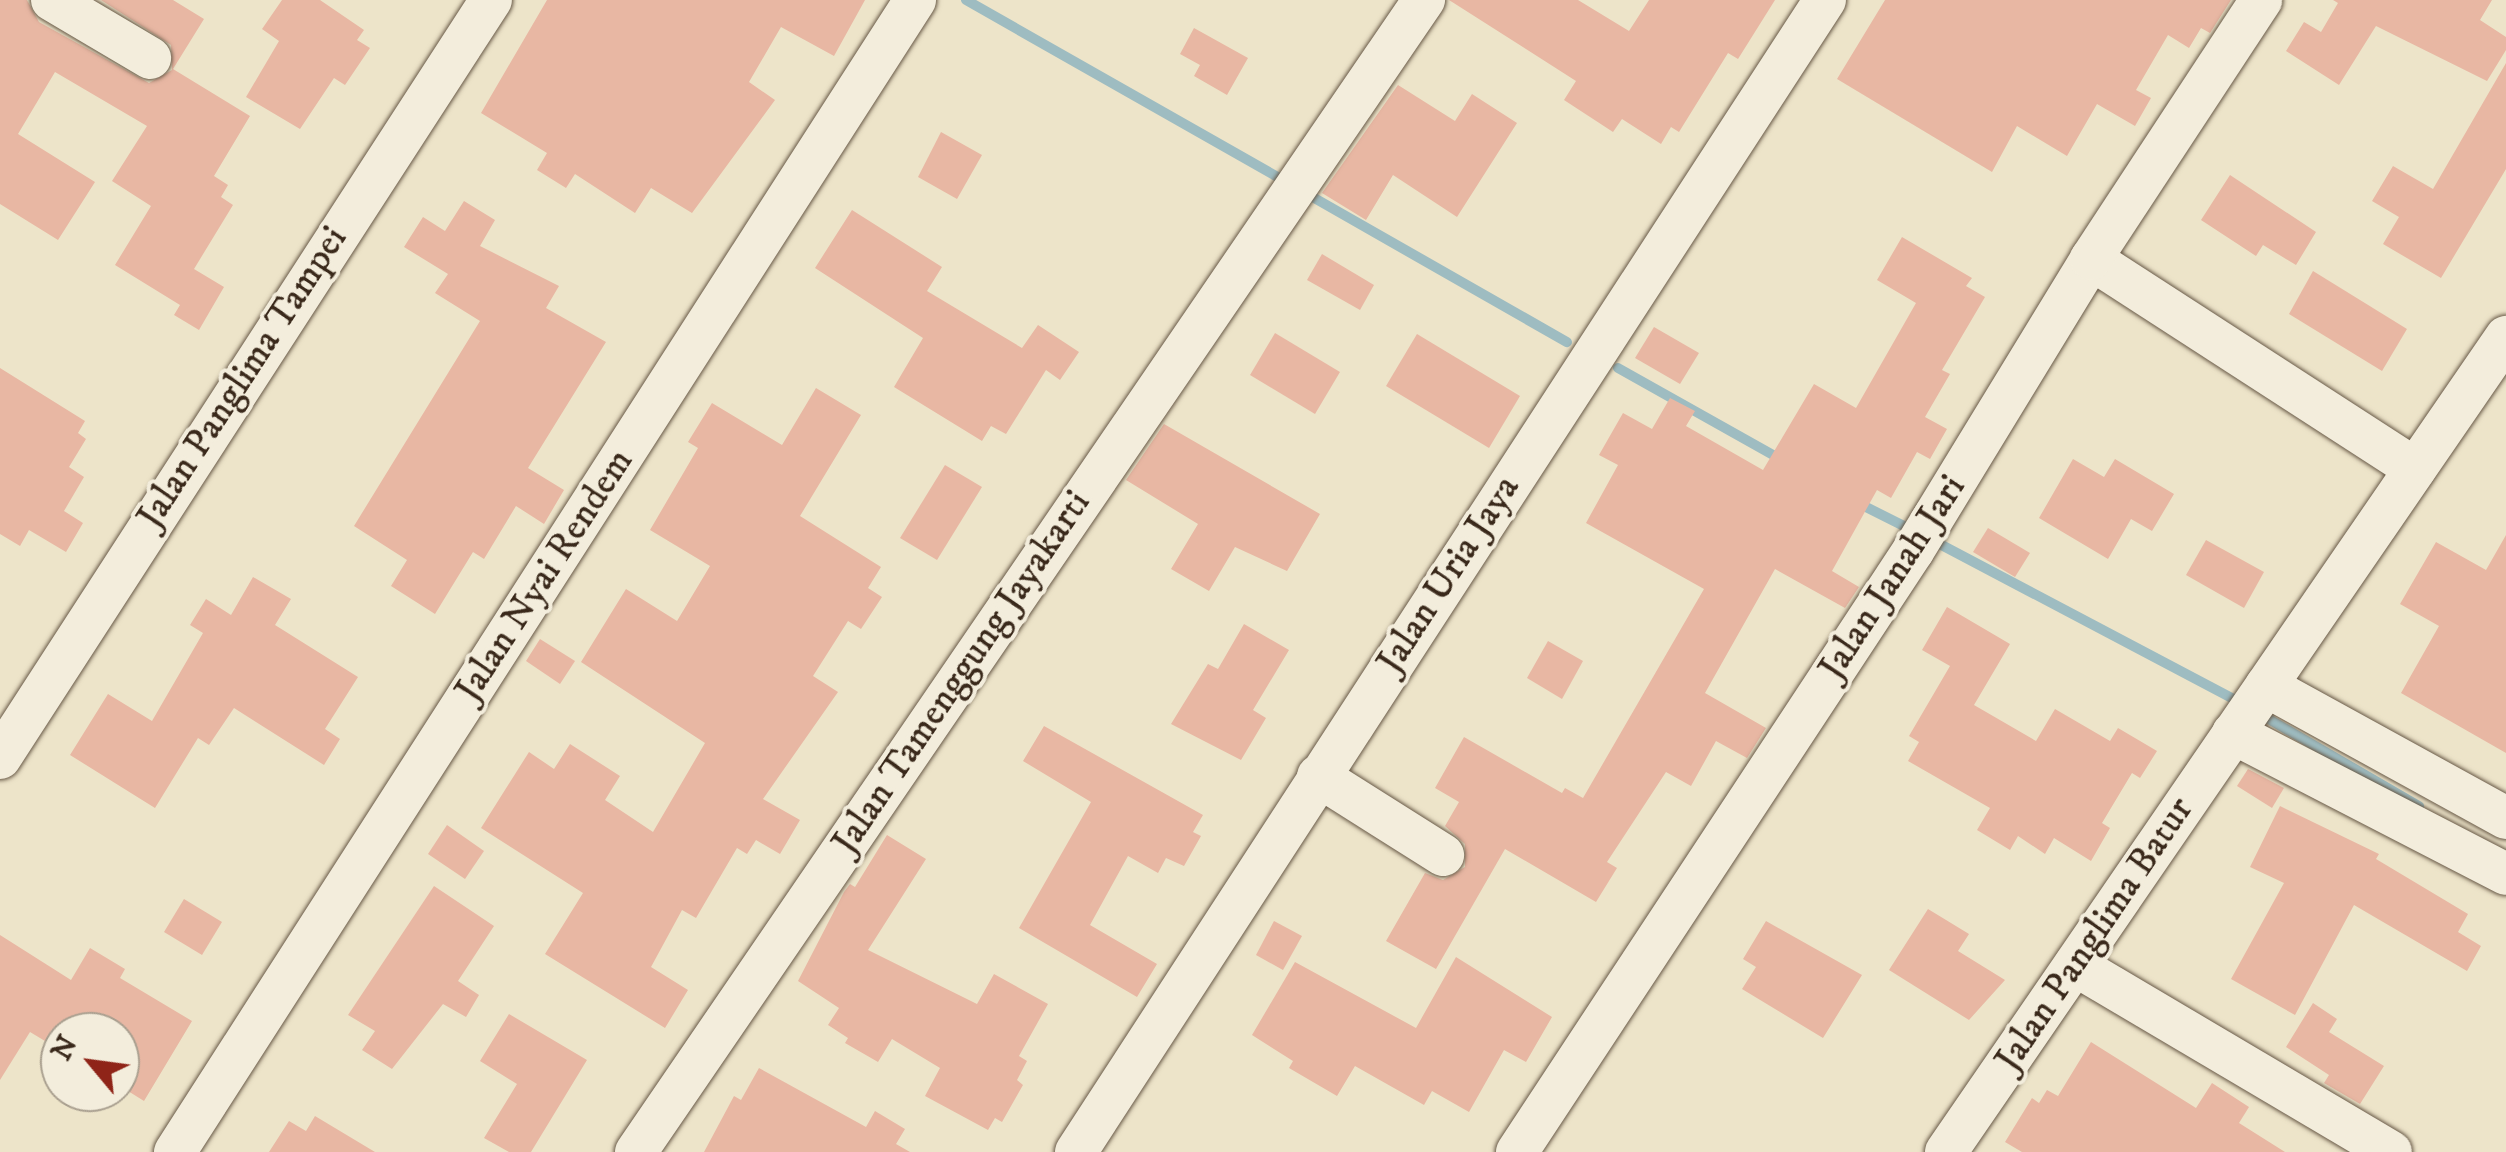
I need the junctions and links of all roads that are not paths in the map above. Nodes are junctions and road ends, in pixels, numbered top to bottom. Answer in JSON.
{"nodes":[{"id":1,"x":52,"y":0,"type":"edge"},
{"id":2,"x":491,"y":0,"type":"edge"},
{"id":3,"x":914,"y":0,"type":"edge"},
{"id":4,"x":1424,"y":0,"type":"edge"},
{"id":5,"x":1825,"y":0,"type":"edge"},
{"id":6,"x":2261,"y":0,"type":"edge"},
{"id":7,"x":150,"y":58,"type":"dead end"},
{"id":8,"x":2091,"y":259,"type":"junction"},
{"id":9,"x":2504,"y":343,"type":"edge"},
{"id":10,"x":2415,"y":469,"type":"junction"},
{"id":11,"x":2250,"y":709,"type":"junction"},
{"id":12,"x":0,"y":758,"type":"edge"},
{"id":13,"x":1318,"y":776,"type":"junction"},
{"id":14,"x":2506,"y":818,"type":"edge"},
{"id":15,"x":1442,"y":855,"type":"dead end"},
{"id":16,"x":2505,"y":869,"type":"edge"},
{"id":17,"x":2075,"y":964,"type":"junction"},
{"id":18,"x":175,"y":1152,"type":"edge"},
{"id":19,"x":636,"y":1152,"type":"edge"},
{"id":20,"x":1076,"y":1152,"type":"edge"},
{"id":21,"x":1517,"y":1152,"type":"edge"},
{"id":22,"x":1946,"y":1152,"type":"edge"},
{"id":23,"x":2391,"y":1152,"type":"edge"}],
"edges":[{"from":1,"to":7,"type":"street"},
{"from":2,"to":12,"type":"street","name":"Jalan Panglima Tampei"},
{"from":3,"to":18,"type":"street","name":"Jalan Nyai Rendem"},
{"from":4,"to":19,"type":"street","name":"Jalan Tamenggung Jayakarti"},
{"from":5,"to":13,"type":"street","name":"Jalan Uria Jaya"},
{"from":6,"to":8,"type":"street","name":"Jalan Janah Jari"},
{"from":8,"to":10,"type":"street"},
{"from":8,"to":21,"type":"street","name":"Jalan Janah Jari"},
{"from":9,"to":10,"type":"street","name":"Jalan Panglima Batur"},
{"from":10,"to":11,"type":"street","name":"Jalan Panglima Batur"},
{"from":11,"to":14,"type":"street"},
{"from":11,"to":16,"type":"street"},
{"from":11,"to":17,"type":"street","name":"Jalan Panglima Batur"},
{"from":13,"to":15,"type":"street"},
{"from":13,"to":20,"type":"street","name":"Jalan Uria Jaya"},
{"from":17,"to":22,"type":"street","name":"Jalan Panglima Batur"},
{"from":17,"to":23,"type":"street"}]}
